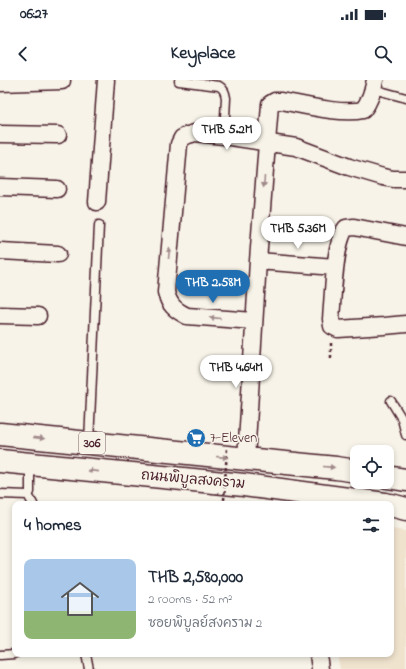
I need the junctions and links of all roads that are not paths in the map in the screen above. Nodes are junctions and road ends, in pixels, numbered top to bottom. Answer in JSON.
{"nodes":[{"id":1,"x":106,"y":80,"type":"edge"},
{"id":2,"x":62,"y":81,"type":"dead end"},
{"id":3,"x":179,"y":81,"type":"dead end"},
{"id":4,"x":0,"y":83,"type":"edge"},
{"id":5,"x":374,"y":85,"type":"edge"},
{"id":6,"x":406,"y":98,"type":"edge"},
{"id":7,"x":0,"y":134,"type":"edge"},
{"id":8,"x":58,"y":135,"type":"dead end"},
{"id":9,"x":224,"y":136,"type":"junction"},
{"id":10,"x":267,"y":143,"type":"junction"},
{"id":11,"x":406,"y":179,"type":"edge"},
{"id":12,"x":0,"y":187,"type":"edge"},
{"id":13,"x":57,"y":189,"type":"dead end"},
{"id":14,"x":97,"y":202,"type":"dead end"},
{"id":15,"x":99,"y":224,"type":"dead end"},
{"id":16,"x":406,"y":237,"type":"edge"},
{"id":17,"x":0,"y":251,"type":"edge"},
{"id":18,"x":58,"y":254,"type":"dead end"},
{"id":19,"x":258,"y":261,"type":"junction"},
{"id":20,"x":335,"y":267,"type":"junction"},
{"id":21,"x":0,"y":315,"type":"edge"},
{"id":22,"x":38,"y":316,"type":"dead end"},
{"id":23,"x":254,"y":321,"type":"junction"},
{"id":24,"x":406,"y":324,"type":"edge"},
{"id":25,"x":391,"y":401,"type":"dead end"},
{"id":26,"x":0,"y":434,"type":"edge"},
{"id":27,"x":406,"y":435,"type":"edge"},
{"id":28,"x":89,"y":442,"type":"junction"},
{"id":29,"x":246,"y":458,"type":"junction"},
{"id":30,"x":0,"y":461,"type":"edge"},
{"id":31,"x":30,"y":464,"type":"junction"},
{"id":32,"x":301,"y":465,"type":"junction"},
{"id":33,"x":350,"y":471,"type":"edge"},
{"id":34,"x":394,"y":477,"type":"edge"},
{"id":35,"x":406,"y":480,"type":"edge"},
{"id":36,"x":244,"y":485,"type":"junction"},
{"id":37,"x":0,"y":494,"type":"edge"},
{"id":38,"x":28,"y":495,"type":"junction"},
{"id":39,"x":297,"y":498,"type":"edge"},
{"id":40,"x":31,"y":501,"type":"edge"},
{"id":41,"x":341,"y":501,"type":"edge"},
{"id":42,"x":394,"y":506,"type":"edge"},
{"id":43,"x":406,"y":509,"type":"edge"},
{"id":44,"x":12,"y":654,"type":"edge"},
{"id":45,"x":0,"y":655,"type":"edge"},
{"id":46,"x":87,"y":657,"type":"edge"},
{"id":47,"x":318,"y":657,"type":"edge"},
{"id":48,"x":89,"y":669,"type":"edge"},
{"id":49,"x":320,"y":669,"type":"edge"}],
"edges":[{"from":1,"to":14,"type":"street"},
{"from":2,"to":4,"type":"street"},
{"from":3,"to":9,"type":"lane"},
{"from":5,"to":6,"type":"lane"},
{"from":5,"to":10,"type":"street"},
{"from":7,"to":8,"type":"street"},
{"from":9,"to":10,"type":"street"},
{"from":23,"to":9,"type":"street","one_way":true},
{"from":10,"to":11,"type":"street"},
{"from":10,"to":19,"type":"street","one_way":true},
{"from":12,"to":13,"type":"street"},
{"from":15,"to":28,"type":"lane"},
{"from":16,"to":20,"type":"street"},
{"from":17,"to":18,"type":"street"},
{"from":19,"to":20,"type":"street"},
{"from":19,"to":23,"type":"street"},
{"from":20,"to":24,"type":"street"},
{"from":21,"to":22,"type":"street"},
{"from":23,"to":29,"type":"street"},
{"from":25,"to":27,"type":"lane"},
{"from":26,"to":28,"type":"main road","name":"ถนนพิบูลสงคราม","number":"306","one_way":true},
{"from":28,"to":29,"type":"main road","name":"ถนนพิบูลสงคราม","number":"306","one_way":true},
{"from":29,"to":32,"type":"main road","name":"ถนนพิบูลสงคราม","number":"306"},
{"from":29,"to":36,"type":"main road"},
{"from":30,"to":31,"type":"main road","name":"ถนนพิบูลสงคราม","number":"306"},
{"from":36,"to":31,"type":"main road","name":"ถนนพิบูลสงคราม","number":"306","one_way":true},
{"from":31,"to":38,"type":"lane"},
{"from":32,"to":33,"type":"main road","name":"ถนนพิบูลสงคราม","number":"306","one_way":true},
{"from":32,"to":39,"type":"main road"},
{"from":34,"to":35,"type":"main road"},
{"from":36,"to":39,"type":"main road","name":"ถนนพิบูลสงคราม","number":"306"},
{"from":37,"to":38,"type":"lane"},
{"from":38,"to":40,"type":"lane"},
{"from":39,"to":41,"type":"main road","name":"ถนนพิบูลสงคราม","number":"306"},
{"from":42,"to":43,"type":"main road"},
{"from":44,"to":45,"type":"lane"},
{"from":46,"to":48,"type":"lane"},
{"from":47,"to":49,"type":"street"}]}
